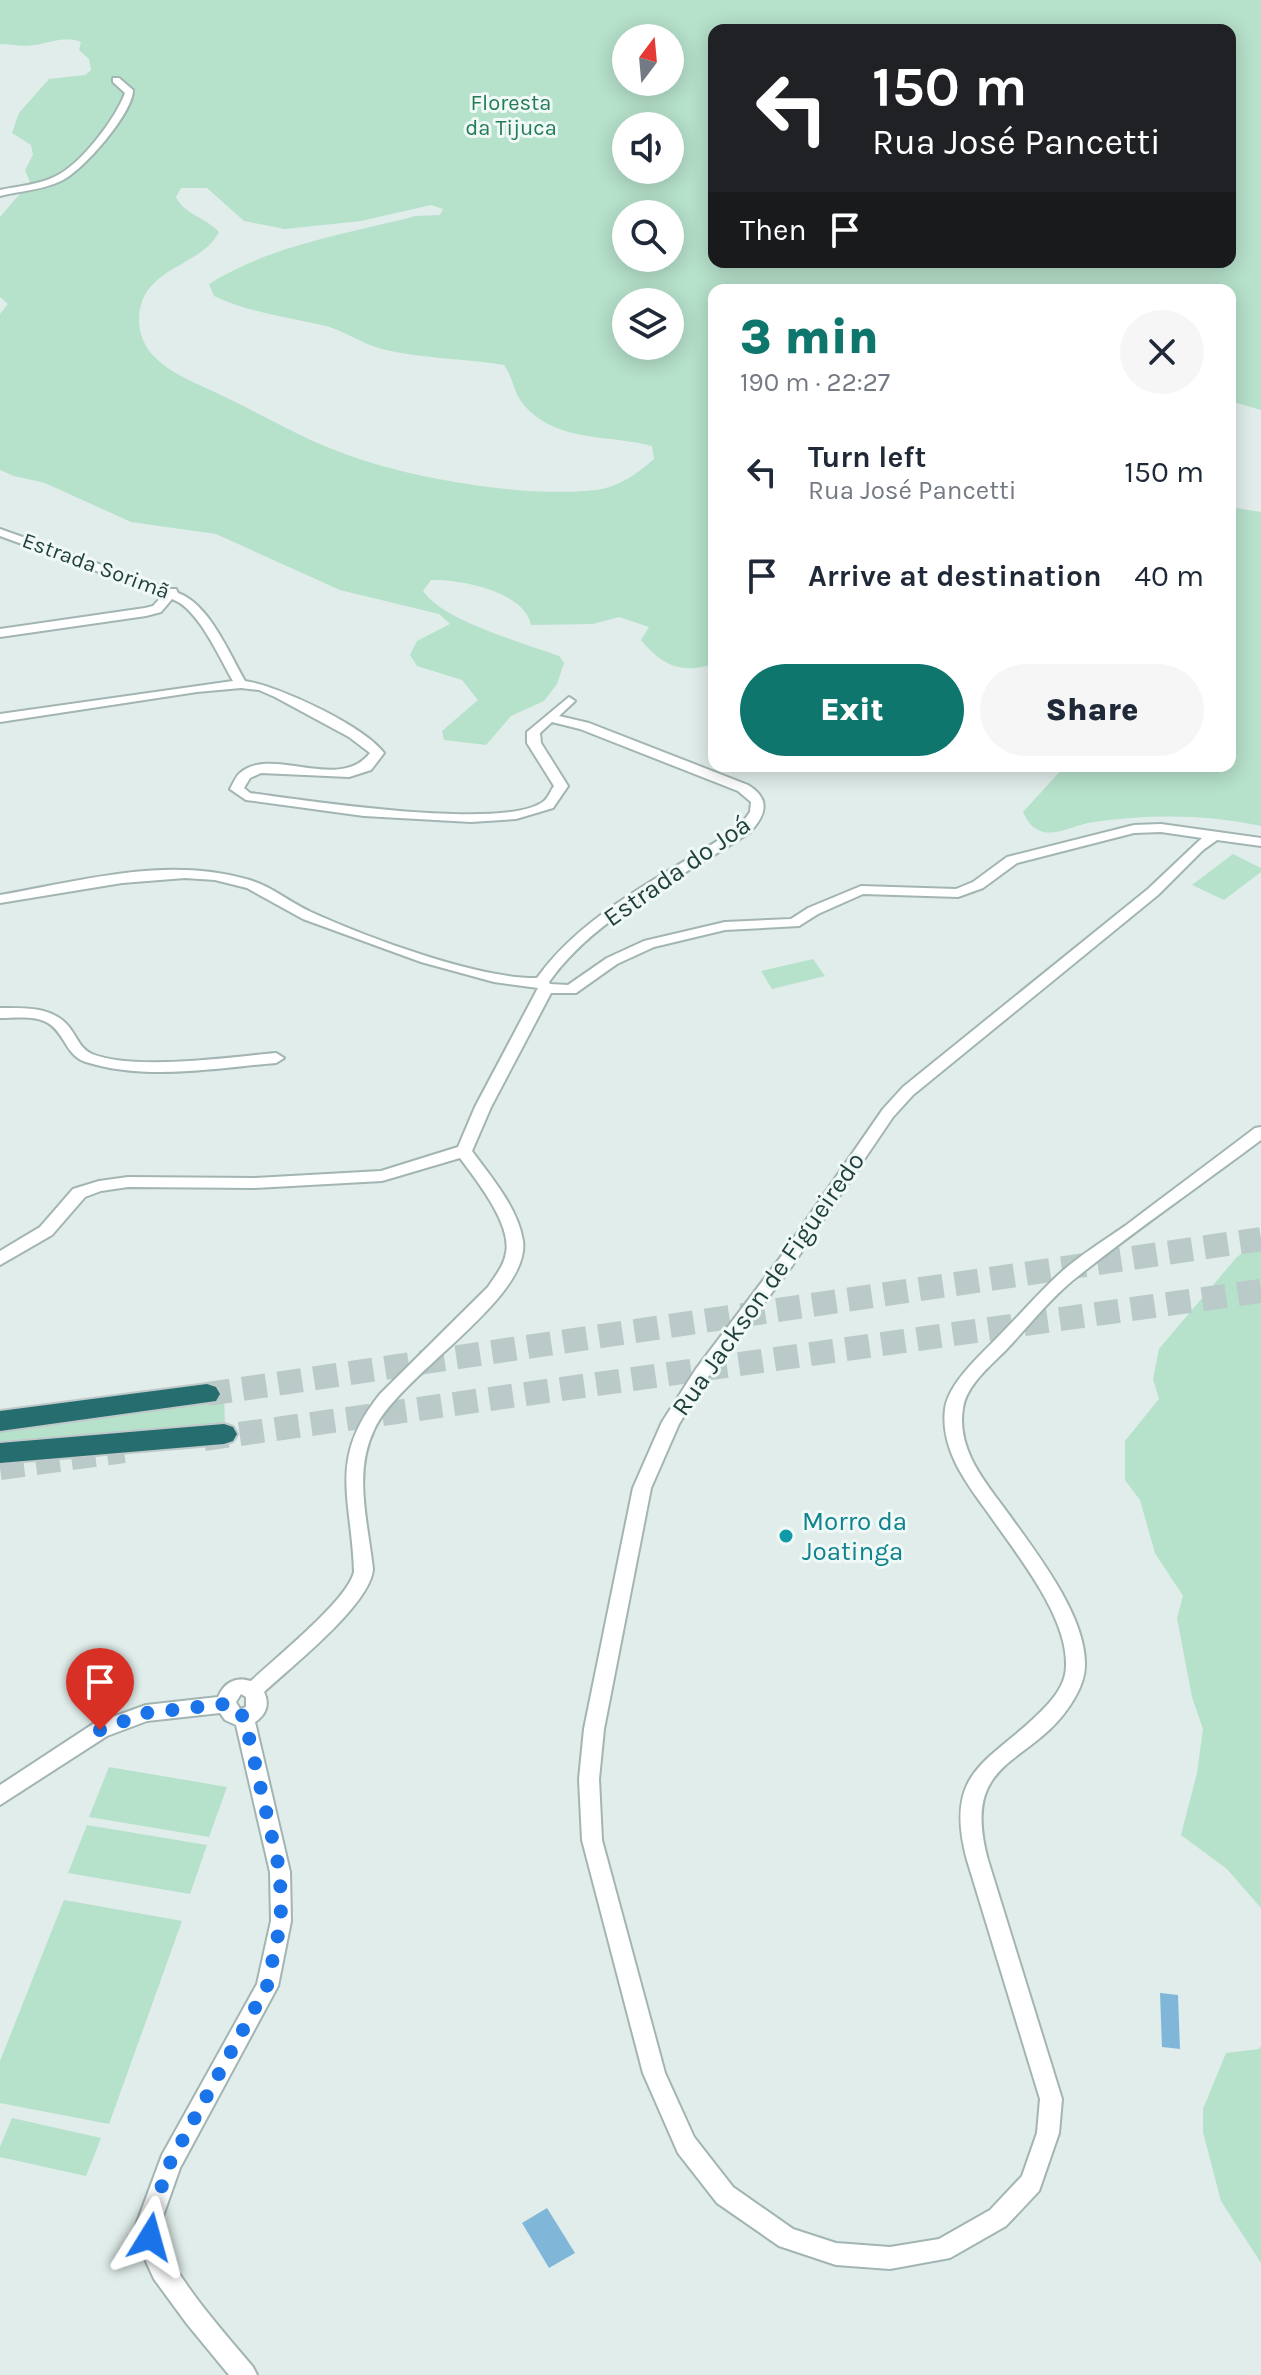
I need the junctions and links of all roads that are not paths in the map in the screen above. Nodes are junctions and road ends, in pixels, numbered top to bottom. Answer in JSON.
{"nodes":[{"id":1,"x":116,"y":80,"type":"dead end"},
{"id":2,"x":0,"y":193,"type":"edge"},
{"id":3,"x":0,"y":532,"type":"edge"},
{"id":4,"x":172,"y":592,"type":"junction"},
{"id":5,"x":0,"y":633,"type":"edge"},
{"id":6,"x":241,"y":684,"type":"junction"},
{"id":7,"x":569,"y":701,"type":"dead end"},
{"id":8,"x":0,"y":718,"type":"edge"},
{"id":9,"x":549,"y":718,"type":"junction"},
{"id":10,"x":1217,"y":834,"type":"junction"},
{"id":11,"x":1261,"y":842,"type":"edge"},
{"id":12,"x":0,"y":899,"type":"edge"},
{"id":13,"x":543,"y":985,"type":"junction"},
{"id":14,"x":0,"y":1013,"type":"edge"},
{"id":15,"x":276,"y":1058,"type":"dead end"},
{"id":16,"x":1261,"y":1132,"type":"edge"},
{"id":17,"x":464,"y":1151,"type":"junction"},
{"id":18,"x":0,"y":1259,"type":"edge"},
{"id":19,"x":207,"y":1394,"type":"tunnel mouth"},
{"id":20,"x":0,"y":1421,"type":"edge"},
{"id":21,"x":224,"y":1434,"type":"tunnel mouth"},
{"id":22,"x":0,"y":1453,"type":"edge"},
{"id":23,"x":253,"y":1691,"type":"junction"},
{"id":24,"x":224,"y":1704,"type":"junction"},
{"id":25,"x":244,"y":1716,"type":"junction"},
{"id":26,"x":0,"y":1796,"type":"edge"},
{"id":27,"x":245,"y":2375,"type":"edge"}],
"edges":[{"from":1,"to":2,"type":"street"},
{"from":3,"to":4,"type":"street","name":"Estrada Sorimã"},
{"from":4,"to":5,"type":"street"},
{"from":4,"to":6,"type":"street","name":"Estrada Sorimã"},
{"from":6,"to":8,"type":"street"},
{"from":6,"to":9,"type":"street"},
{"from":7,"to":9,"type":"street"},
{"from":9,"to":13,"type":"street","name":"Estrada do Joá"},
{"from":10,"to":11,"type":"street","name":"Estrada do Joá"},
{"from":10,"to":13,"type":"street","name":"Estrada do Joá"},
{"from":10,"to":16,"type":"street","name":"Rua Jackson de Figueiredo"},
{"from":12,"to":13,"type":"street"},
{"from":13,"to":17,"type":"street"},
{"from":14,"to":15,"type":"street"},
{"from":17,"to":18,"type":"street"},
{"from":17,"to":23,"type":"street"},
{"from":19,"to":20,"type":"highway"},
{"from":21,"to":22,"type":"highway"},
{"from":23,"to":24,"type":"street"},
{"from":23,"to":25,"type":"street"},
{"from":24,"to":25,"type":"street"},
{"from":24,"to":26,"type":"street"},
{"from":25,"to":27,"type":"street"}]}
